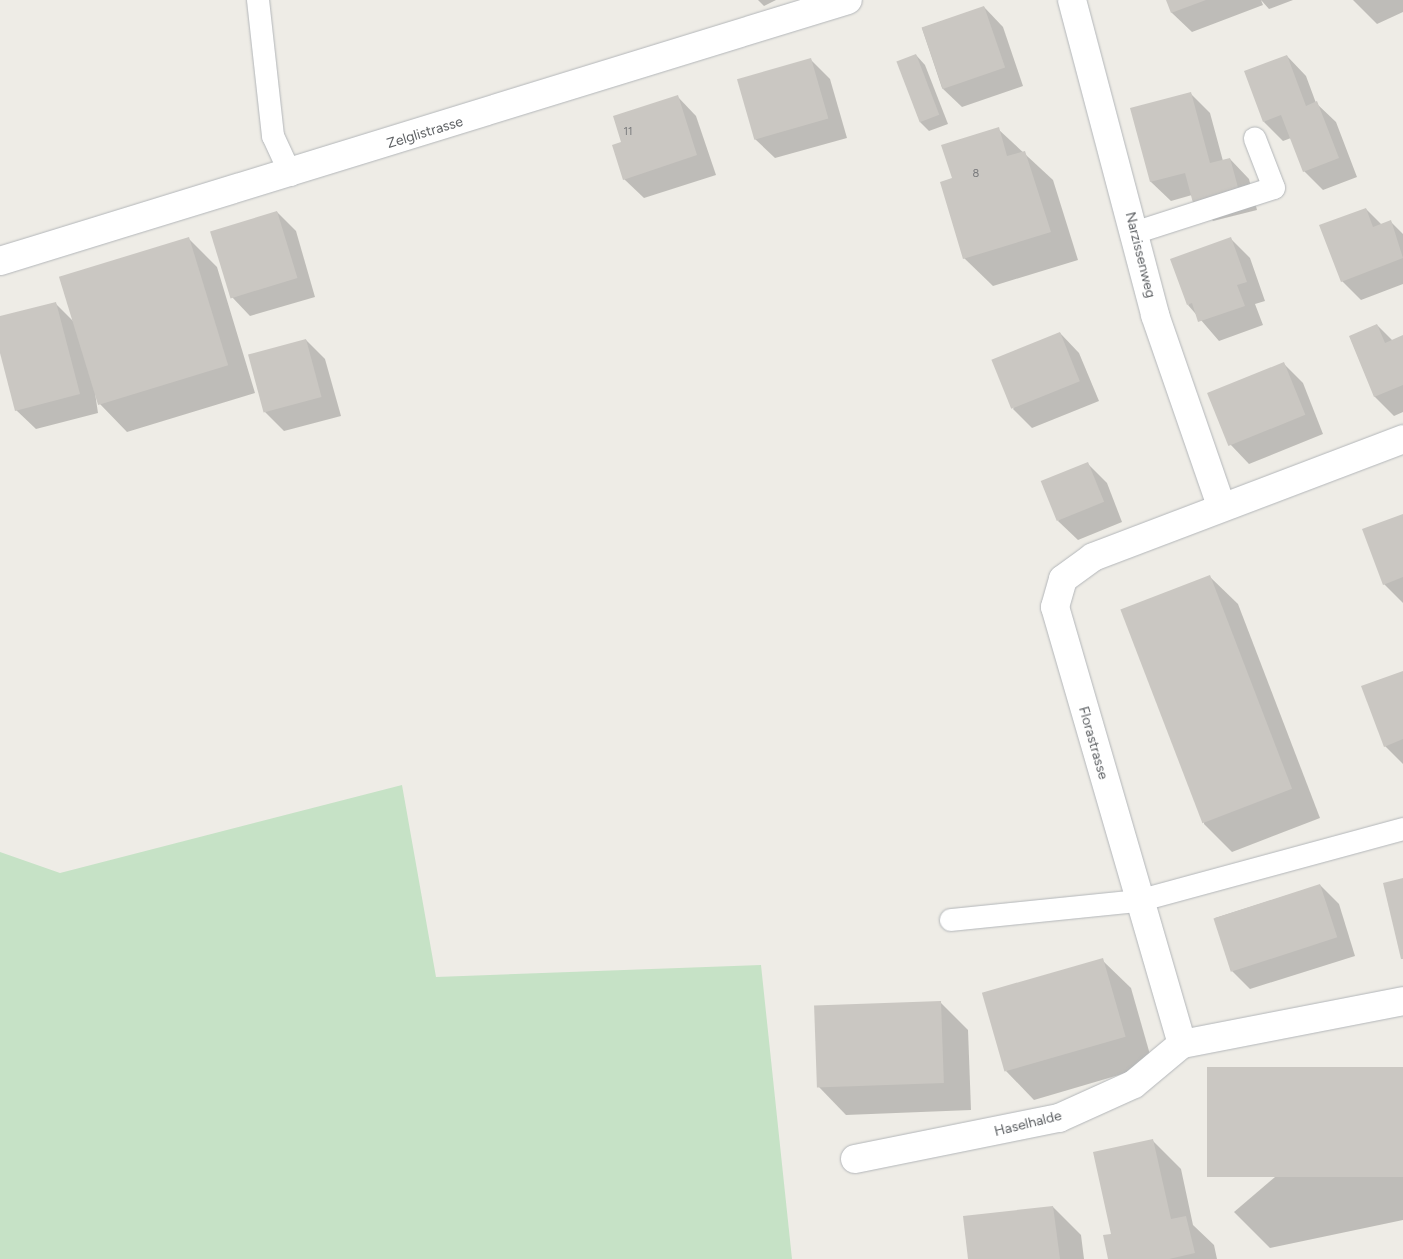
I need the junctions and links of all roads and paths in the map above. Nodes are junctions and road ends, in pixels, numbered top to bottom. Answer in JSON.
{"nodes":[{"id":1,"x":258,"y":0,"type":"edge"},
{"id":2,"x":848,"y":0,"type":"edge"},
{"id":3,"x":1072,"y":0,"type":"edge"},
{"id":4,"x":1255,"y":139,"type":"dead end"},
{"id":5,"x":291,"y":175,"type":"junction"},
{"id":6,"x":1134,"y":233,"type":"junction"},
{"id":7,"x":0,"y":261,"type":"edge"},
{"id":8,"x":1403,"y":439,"type":"edge"},
{"id":9,"x":1221,"y":506,"type":"junction"},
{"id":10,"x":1403,"y":829,"type":"edge"},
{"id":11,"x":1138,"y":901,"type":"junction"},
{"id":12,"x":951,"y":920,"type":"dead end"},
{"id":13,"x":1403,"y":1001,"type":"edge"},
{"id":14,"x":1182,"y":1044,"type":"junction"},
{"id":15,"x":855,"y":1159,"type":"dead end"}],
"edges":[{"from":1,"to":5,"type":"lane"},
{"from":2,"to":5,"type":"street","name":"Zelglistrasse"},
{"from":3,"to":6,"type":"street","name":"Narzissenweg"},
{"from":4,"to":6,"type":"lane"},
{"from":5,"to":7,"type":"street","name":"Zelglistrasse"},
{"from":6,"to":9,"type":"street","name":"Narzissenweg"},
{"from":8,"to":9,"type":"street","name":"Florastrasse"},
{"from":9,"to":11,"type":"street","name":"Florastrasse"},
{"from":10,"to":11,"type":"lane"},
{"from":11,"to":12,"type":"lane"},
{"from":11,"to":14,"type":"street","name":"Florastrasse"},
{"from":13,"to":14,"type":"street"},
{"from":14,"to":15,"type":"street","name":"Haselhalde"}]}
